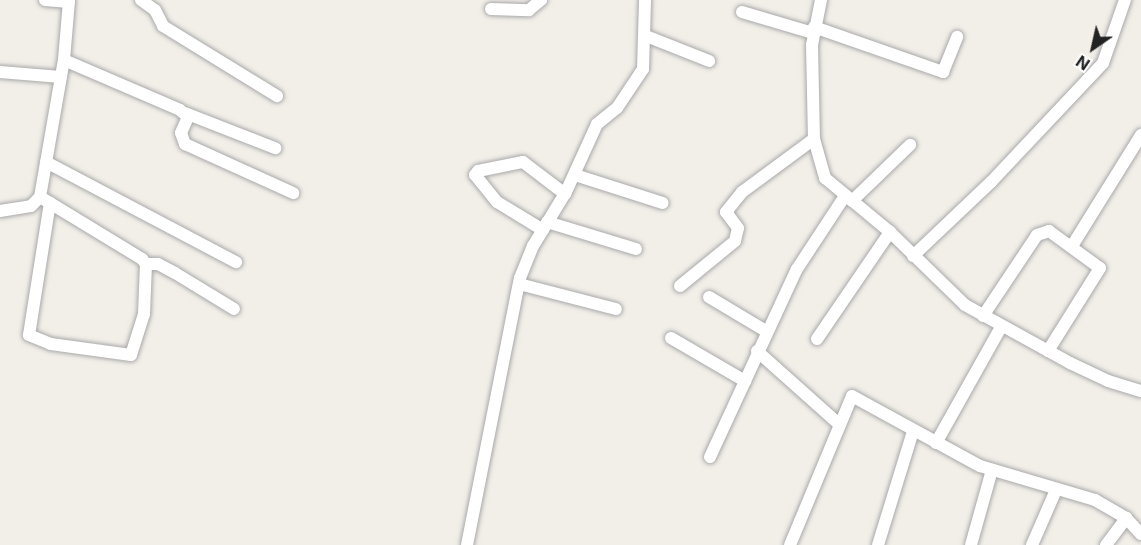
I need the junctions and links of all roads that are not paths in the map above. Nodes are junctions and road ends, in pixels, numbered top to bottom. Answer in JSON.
{"nodes":[{"id":1,"x":45,"y":0,"type":"edge"},
{"id":2,"x":141,"y":0,"type":"edge"},
{"id":3,"x":541,"y":0,"type":"edge"},
{"id":4,"x":645,"y":0,"type":"edge"},
{"id":5,"x":821,"y":0,"type":"edge"},
{"id":6,"x":1125,"y":0,"type":"edge"},
{"id":7,"x":69,"y":1,"type":"edge"},
{"id":8,"x":491,"y":9,"type":"dead end"},
{"id":9,"x":742,"y":12,"type":"dead end"},
{"id":10,"x":813,"y":30,"type":"junction"},
{"id":11,"x":646,"y":36,"type":"junction"},
{"id":12,"x":957,"y":38,"type":"dead end"},
{"id":13,"x":64,"y":60,"type":"junction"},
{"id":14,"x":709,"y":61,"type":"dead end"},
{"id":15,"x":0,"y":72,"type":"edge"},
{"id":16,"x":61,"y":77,"type":"junction"},
{"id":17,"x":277,"y":96,"type":"dead end"},
{"id":18,"x":185,"y":113,"type":"junction"},
{"id":19,"x":1141,"y":135,"type":"edge"},
{"id":20,"x":814,"y":139,"type":"junction"},
{"id":21,"x":910,"y":145,"type":"dead end"},
{"id":22,"x":275,"y":148,"type":"dead end"},
{"id":23,"x":46,"y":162,"type":"junction"},
{"id":24,"x":575,"y":175,"type":"junction"},
{"id":25,"x":293,"y":193,"type":"dead end"},
{"id":26,"x":565,"y":194,"type":"junction"},
{"id":27,"x":849,"y":199,"type":"junction"},
{"id":28,"x":45,"y":200,"type":"junction"},
{"id":29,"x":663,"y":203,"type":"dead end"},
{"id":30,"x":0,"y":211,"type":"edge"},
{"id":31,"x":545,"y":226,"type":"junction"},
{"id":32,"x":890,"y":232,"type":"junction"},
{"id":33,"x":1072,"y":246,"type":"junction"},
{"id":34,"x":636,"y":249,"type":"dead end"},
{"id":35,"x":914,"y":256,"type":"junction"},
{"id":36,"x":236,"y":262,"type":"dead end"},
{"id":37,"x":146,"y":264,"type":"junction"},
{"id":38,"x":519,"y":284,"type":"junction"},
{"id":39,"x":680,"y":286,"type":"dead end"},
{"id":40,"x":709,"y":297,"type":"dead end"},
{"id":41,"x":234,"y":309,"type":"dead end"},
{"id":42,"x":616,"y":309,"type":"dead end"},
{"id":43,"x":983,"y":316,"type":"junction"},
{"id":44,"x":1000,"y":327,"type":"junction"},
{"id":45,"x":766,"y":331,"type":"junction"},
{"id":46,"x":671,"y":338,"type":"dead end"},
{"id":47,"x":817,"y":339,"type":"dead end"},
{"id":48,"x":757,"y":351,"type":"junction"},
{"id":49,"x":1047,"y":351,"type":"junction"},
{"id":50,"x":745,"y":381,"type":"junction"},
{"id":51,"x":1141,"y":391,"type":"edge"},
{"id":52,"x":839,"y":424,"type":"junction"},
{"id":53,"x":913,"y":431,"type":"junction"},
{"id":54,"x":936,"y":443,"type":"junction"},
{"id":55,"x":710,"y":457,"type":"dead end"},
{"id":56,"x":992,"y":470,"type":"junction"},
{"id":57,"x":1056,"y":490,"type":"junction"},
{"id":58,"x":1126,"y":518,"type":"junction"},
{"id":59,"x":1141,"y":534,"type":"edge"},
{"id":60,"x":467,"y":545,"type":"edge"},
{"id":61,"x":790,"y":545,"type":"edge"},
{"id":62,"x":878,"y":545,"type":"edge"},
{"id":63,"x":971,"y":545,"type":"edge"},
{"id":64,"x":1032,"y":545,"type":"edge"},
{"id":65,"x":1106,"y":545,"type":"edge"}],
"edges":[{"from":1,"to":7,"type":"street"},
{"from":2,"to":17,"type":"street"},
{"from":3,"to":8,"type":"street"},
{"from":4,"to":11,"type":"street"},
{"from":5,"to":10,"type":"street"},
{"from":6,"to":35,"type":"street"},
{"from":7,"to":13,"type":"street"},
{"from":9,"to":10,"type":"street"},
{"from":10,"to":12,"type":"street"},
{"from":10,"to":20,"type":"street"},
{"from":11,"to":14,"type":"street"},
{"from":11,"to":24,"type":"street"},
{"from":13,"to":16,"type":"street"},
{"from":13,"to":18,"type":"street"},
{"from":15,"to":16,"type":"street"},
{"from":16,"to":23,"type":"street"},
{"from":18,"to":22,"type":"street"},
{"from":18,"to":25,"type":"street"},
{"from":19,"to":33,"type":"street"},
{"from":20,"to":27,"type":"street"},
{"from":20,"to":39,"type":"street"},
{"from":21,"to":27,"type":"street"},
{"from":23,"to":28,"type":"street"},
{"from":23,"to":36,"type":"street"},
{"from":24,"to":26,"type":"street"},
{"from":24,"to":29,"type":"street"},
{"from":26,"to":31,"type":"street"},
{"from":26,"to":31,"type":"street"},
{"from":27,"to":32,"type":"street"},
{"from":27,"to":45,"type":"street"},
{"from":28,"to":30,"type":"street"},
{"from":28,"to":37,"type":"street"},
{"from":28,"to":37,"type":"street"},
{"from":31,"to":34,"type":"street"},
{"from":31,"to":38,"type":"street"},
{"from":32,"to":35,"type":"street"},
{"from":32,"to":47,"type":"street"},
{"from":33,"to":43,"type":"street"},
{"from":33,"to":49,"type":"street"},
{"from":35,"to":43,"type":"street"},
{"from":37,"to":41,"type":"street"},
{"from":38,"to":42,"type":"street"},
{"from":38,"to":60,"type":"street"},
{"from":40,"to":45,"type":"street"},
{"from":43,"to":44,"type":"street"},
{"from":44,"to":49,"type":"street"},
{"from":44,"to":54,"type":"street"},
{"from":45,"to":48,"type":"street"},
{"from":46,"to":50,"type":"street"},
{"from":48,"to":50,"type":"street"},
{"from":48,"to":52,"type":"street"},
{"from":49,"to":51,"type":"street"},
{"from":50,"to":55,"type":"street"},
{"from":52,"to":53,"type":"street"},
{"from":52,"to":61,"type":"street"},
{"from":53,"to":54,"type":"street"},
{"from":53,"to":62,"type":"street"},
{"from":54,"to":56,"type":"street"},
{"from":56,"to":57,"type":"street"},
{"from":56,"to":63,"type":"street"},
{"from":57,"to":58,"type":"street"},
{"from":57,"to":64,"type":"street"},
{"from":58,"to":59,"type":"street"},
{"from":58,"to":65,"type":"street"}]}
